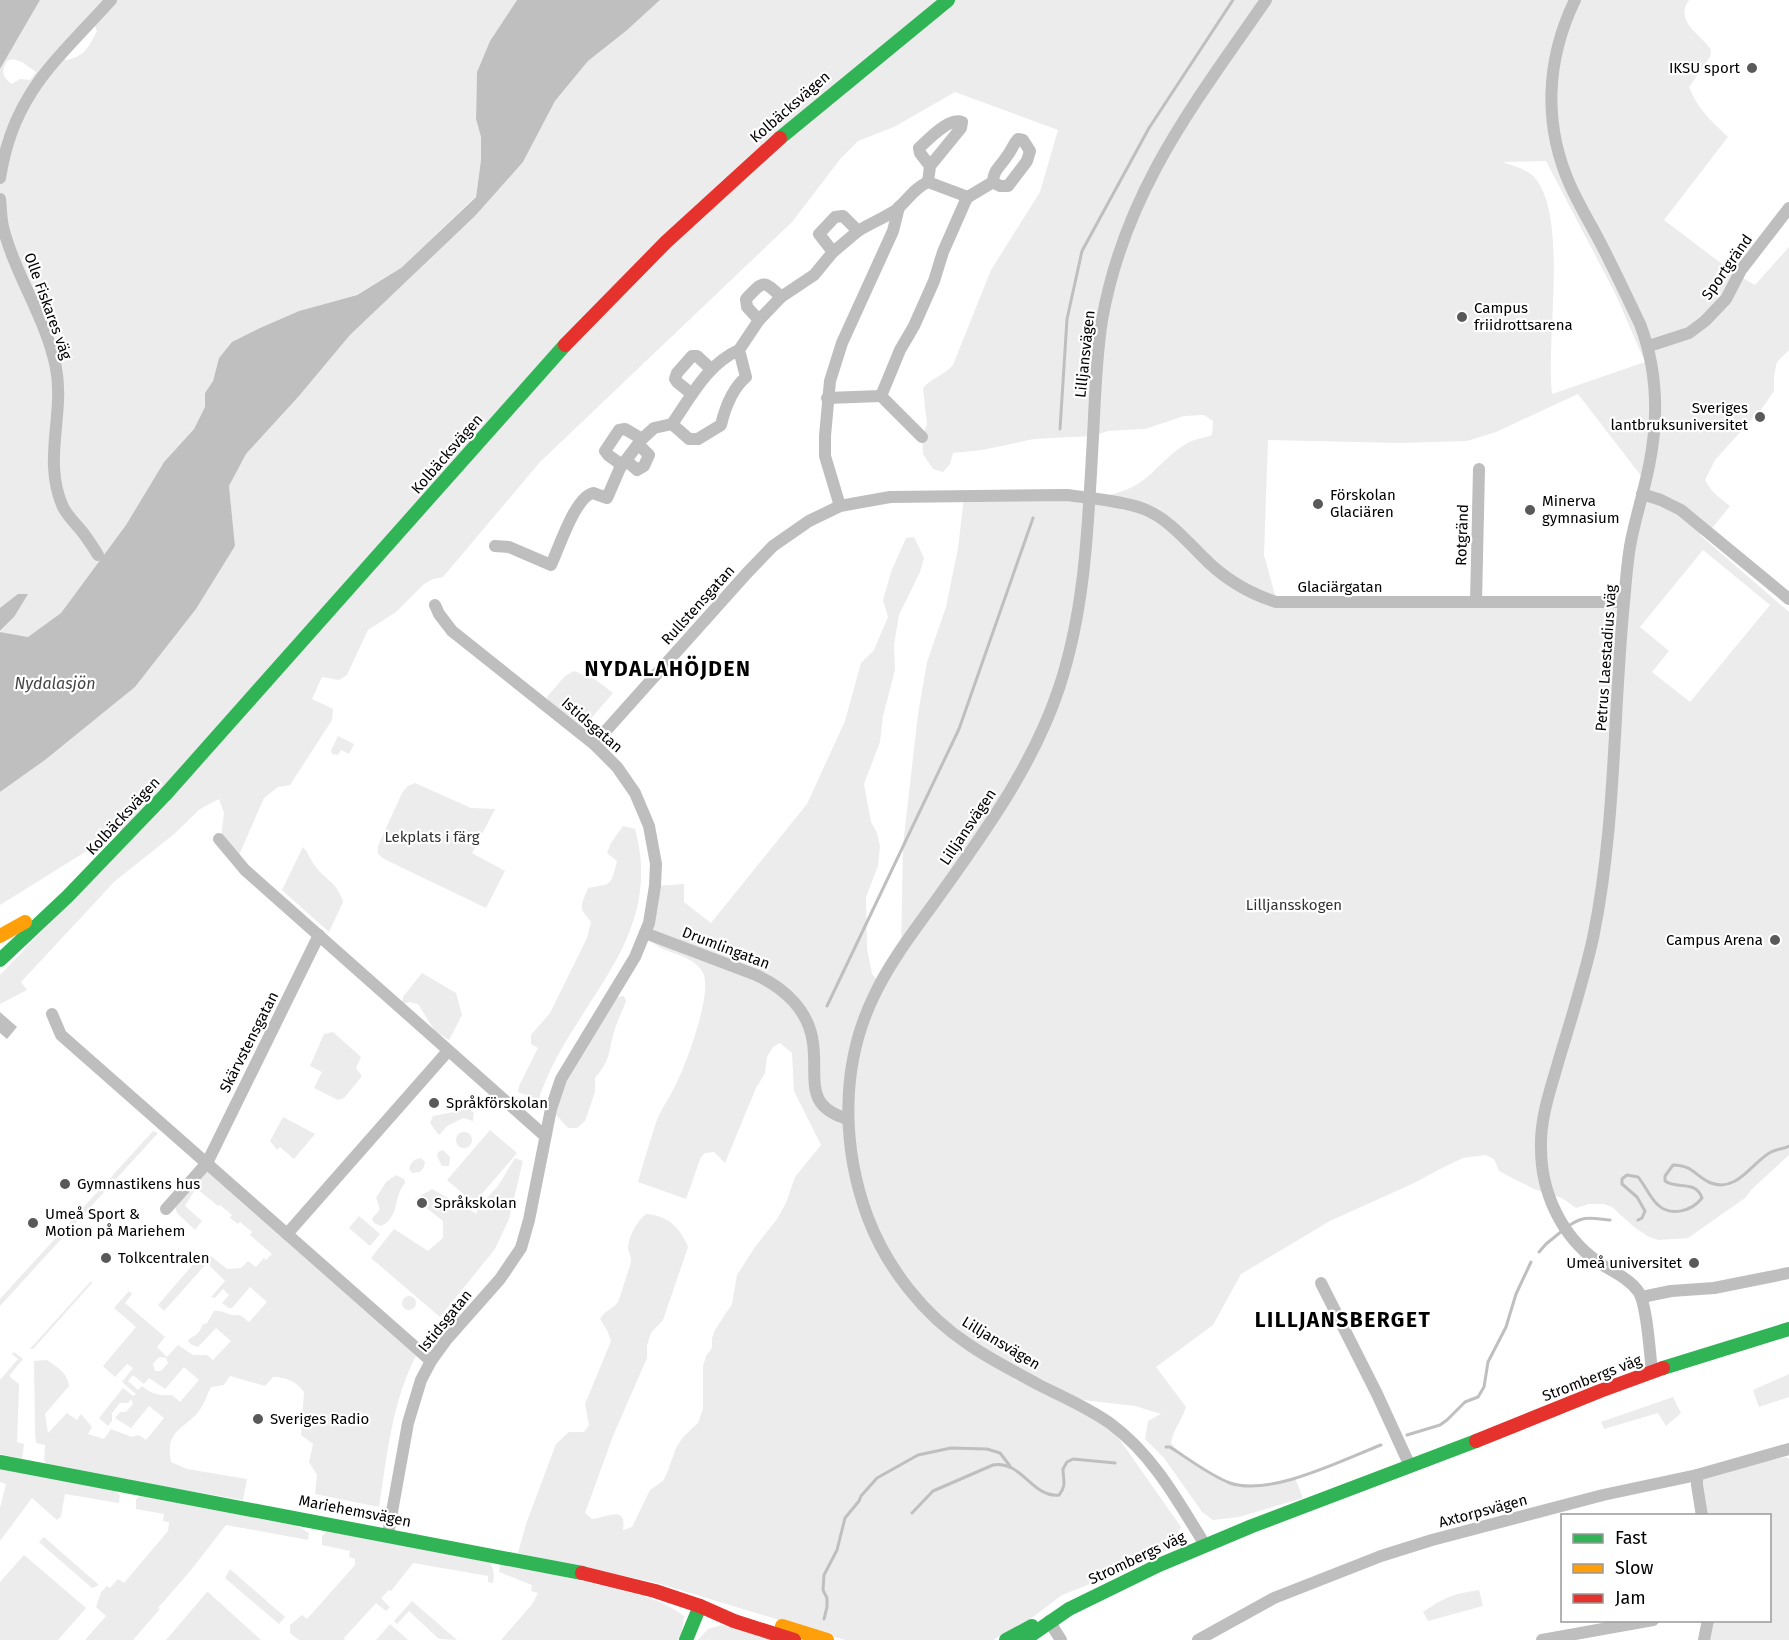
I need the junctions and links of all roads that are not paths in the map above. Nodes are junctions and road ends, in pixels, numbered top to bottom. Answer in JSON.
{"nodes":[{"id":1,"x":111,"y":0,"type":"edge"},
{"id":2,"x":930,"y":0,"type":"edge"},
{"id":3,"x":948,"y":0,"type":"edge"},
{"id":4,"x":1266,"y":0,"type":"edge"},
{"id":5,"x":1575,"y":0,"type":"edge"},
{"id":6,"x":930,"y":166,"type":"dead end"},
{"id":7,"x":0,"y":178,"type":"edge"},
{"id":8,"x":928,"y":182,"type":"junction"},
{"id":9,"x":993,"y":182,"type":"dead end"},
{"id":10,"x":968,"y":197,"type":"junction"},
{"id":11,"x":0,"y":199,"type":"edge"},
{"id":12,"x":899,"y":207,"type":"junction"},
{"id":13,"x":1789,"y":208,"type":"edge"},
{"id":14,"x":858,"y":231,"type":"junction"},
{"id":15,"x":833,"y":252,"type":"junction"},
{"id":16,"x":781,"y":297,"type":"junction"},
{"id":17,"x":759,"y":320,"type":"junction"},
{"id":18,"x":1649,"y":346,"type":"junction"},
{"id":19,"x":739,"y":350,"type":"junction"},
{"id":20,"x":711,"y":369,"type":"junction"},
{"id":21,"x":692,"y":394,"type":"junction"},
{"id":22,"x":881,"y":396,"type":"junction"},
{"id":23,"x":827,"y":398,"type":"junction"},
{"id":24,"x":672,"y":424,"type":"junction"},
{"id":25,"x":922,"y":437,"type":"dead end"},
{"id":26,"x":641,"y":442,"type":"junction"},
{"id":27,"x":624,"y":463,"type":"junction"},
{"id":28,"x":1479,"y":469,"type":"dead end"},
{"id":29,"x":1642,"y":494,"type":"junction"},
{"id":30,"x":1089,"y":498,"type":"junction"},
{"id":31,"x":840,"y":506,"type":"junction"},
{"id":32,"x":495,"y":546,"type":"dead end"},
{"id":33,"x":98,"y":555,"type":"dead end"},
{"id":34,"x":1789,"y":599,"type":"edge"},
{"id":35,"x":1476,"y":602,"type":"junction"},
{"id":36,"x":1624,"y":602,"type":"junction"},
{"id":37,"x":435,"y":605,"type":"dead end"},
{"id":38,"x":594,"y":744,"type":"junction"},
{"id":39,"x":219,"y":840,"type":"dead end"},
{"id":40,"x":25,"y":922,"type":"junction"},
{"id":41,"x":645,"y":933,"type":"junction"},
{"id":42,"x":319,"y":935,"type":"junction"},
{"id":43,"x":0,"y":936,"type":"edge"},
{"id":44,"x":0,"y":944,"type":"edge"},
{"id":45,"x":0,"y":960,"type":"edge"},
{"id":46,"x":52,"y":1014,"type":"dead end"},
{"id":47,"x":448,"y":1051,"type":"junction"},
{"id":48,"x":848,"y":1119,"type":"junction"},
{"id":49,"x":545,"y":1136,"type":"junction"},
{"id":50,"x":207,"y":1163,"type":"junction"},
{"id":51,"x":166,"y":1209,"type":"dead end"},
{"id":52,"x":286,"y":1234,"type":"junction"},
{"id":53,"x":1789,"y":1273,"type":"edge"},
{"id":54,"x":1321,"y":1283,"type":"dead end"},
{"id":55,"x":1642,"y":1297,"type":"junction"},
{"id":56,"x":1789,"y":1329,"type":"edge"},
{"id":57,"x":431,"y":1361,"type":"junction"},
{"id":58,"x":1652,"y":1372,"type":"junction"},
{"id":59,"x":1789,"y":1449,"type":"edge"},
{"id":60,"x":0,"y":1462,"type":"edge"},
{"id":61,"x":1410,"y":1466,"type":"junction"},
{"id":62,"x":1697,"y":1475,"type":"junction"},
{"id":63,"x":1702,"y":1514,"type":"edge"},
{"id":64,"x":388,"y":1534,"type":"junction"},
{"id":65,"x":1205,"y":1545,"type":"junction"},
{"id":66,"x":700,"y":1606,"type":"junction"},
{"id":67,"x":1642,"y":1622,"type":"edge"},
{"id":68,"x":1708,"y":1622,"type":"edge"},
{"id":69,"x":1046,"y":1623,"type":"junction"},
{"id":70,"x":686,"y":1640,"type":"edge"},
{"id":71,"x":794,"y":1640,"type":"edge"},
{"id":72,"x":827,"y":1640,"type":"edge"},
{"id":73,"x":1006,"y":1640,"type":"edge"},
{"id":74,"x":1024,"y":1640,"type":"edge"},
{"id":75,"x":1061,"y":1640,"type":"edge"},
{"id":76,"x":1198,"y":1640,"type":"edge"},
{"id":77,"x":1542,"y":1640,"type":"edge"},
{"id":78,"x":1704,"y":1640,"type":"edge"}],
"edges":[{"from":1,"to":7,"type":"street"},
{"from":2,"to":40,"type":"main road","name":"Kolbäcksvägen"},
{"from":3,"to":45,"type":"main road","name":"Kolbäcksvägen"},
{"from":4,"to":30,"type":"street","name":"Lilljansvägen"},
{"from":5,"to":18,"type":"street","name":"Petrus Laestadius väg"},
{"from":6,"to":8,"type":"street"},
{"from":8,"to":10,"type":"street"},
{"from":8,"to":12,"type":"street"},
{"from":9,"to":10,"type":"street"},
{"from":10,"to":22,"type":"street"},
{"from":11,"to":33,"type":"street","name":"Olle Fiskares väg"},
{"from":12,"to":14,"type":"street"},
{"from":12,"to":23,"type":"street"},
{"from":13,"to":18,"type":"street","name":"Sportgränd"},
{"from":14,"to":15,"type":"street"},
{"from":14,"to":15,"type":"street"},
{"from":15,"to":16,"type":"street"},
{"from":16,"to":17,"type":"street"},
{"from":16,"to":17,"type":"street"},
{"from":17,"to":19,"type":"street"},
{"from":18,"to":29,"type":"street","name":"Petrus Laestadius väg"},
{"from":19,"to":20,"type":"street"},
{"from":19,"to":24,"type":"street"},
{"from":20,"to":21,"type":"street"},
{"from":20,"to":21,"type":"street"},
{"from":21,"to":24,"type":"street"},
{"from":22,"to":23,"type":"street"},
{"from":22,"to":25,"type":"street"},
{"from":23,"to":31,"type":"street"},
{"from":24,"to":26,"type":"street"},
{"from":26,"to":27,"type":"street"},
{"from":26,"to":27,"type":"street"},
{"from":26,"to":27,"type":"street"},
{"from":27,"to":32,"type":"street"},
{"from":28,"to":35,"type":"street","name":"Rotgränd"},
{"from":29,"to":34,"type":"street"},
{"from":29,"to":36,"type":"street","name":"Petrus Laestadius väg"},
{"from":30,"to":31,"type":"street","name":"Rullstensgatan"},
{"from":30,"to":35,"type":"street","name":"Glaciärgatan"},
{"from":30,"to":48,"type":"street","name":"Lilljansvägen"},
{"from":31,"to":38,"type":"street","name":"Rullstensgatan"},
{"from":35,"to":36,"type":"street","name":"Glaciärgatan"},
{"from":36,"to":55,"type":"street","name":"Petrus Laestadius väg"},
{"from":37,"to":38,"type":"street","name":"Istidsgatan"},
{"from":38,"to":41,"type":"street","name":"Istidsgatan"},
{"from":39,"to":42,"type":"street"},
{"from":40,"to":43,"type":"main road"},
{"from":40,"to":44,"type":"main road","name":"Kolbäcksvägen"},
{"from":41,"to":48,"type":"street","name":"Drumlingatan"},
{"from":41,"to":49,"type":"street","name":"Istidsgatan"},
{"from":42,"to":47,"type":"street"},
{"from":42,"to":50,"type":"street","name":"Skärvstensgatan"},
{"from":46,"to":50,"type":"street"},
{"from":47,"to":49,"type":"street"},
{"from":47,"to":52,"type":"street"},
{"from":48,"to":65,"type":"street","name":"Lilljansvägen"},
{"from":49,"to":57,"type":"street","name":"Istidsgatan"},
{"from":50,"to":51,"type":"street","name":"Skärvstensgatan"},
{"from":50,"to":52,"type":"street"},
{"from":52,"to":57,"type":"street"},
{"from":53,"to":55,"type":"street"},
{"from":54,"to":61,"type":"street"},
{"from":55,"to":58,"type":"street"},
{"from":56,"to":58,"type":"main road","name":"Strombergs väg"},
{"from":57,"to":64,"type":"street","name":"Istidsgatan"},
{"from":58,"to":61,"type":"main road","name":"Strombergs väg"},
{"from":59,"to":62,"type":"street","name":"Axtorpsvägen"},
{"from":60,"to":64,"type":"main road","name":"Mariehemsvägen"},
{"from":61,"to":65,"type":"main road","name":"Strombergs väg"},
{"from":62,"to":63,"type":"street"},
{"from":62,"to":76,"type":"street","name":"Axtorpsvägen"},
{"from":64,"to":66,"type":"main road","name":"Mariehemsvägen"},
{"from":65,"to":69,"type":"main road","name":"Strombergs väg"},
{"from":66,"to":70,"type":"main road"},
{"from":66,"to":71,"type":"main road","name":"Mariehemsvägen"},
{"from":66,"to":72,"type":"main road","name":"Mariehemsvägen"},
{"from":67,"to":77,"type":"street"},
{"from":68,"to":78,"type":"street"},
{"from":69,"to":73,"type":"main road"},
{"from":69,"to":74,"type":"main road"},
{"from":69,"to":75,"type":"street"}]}
